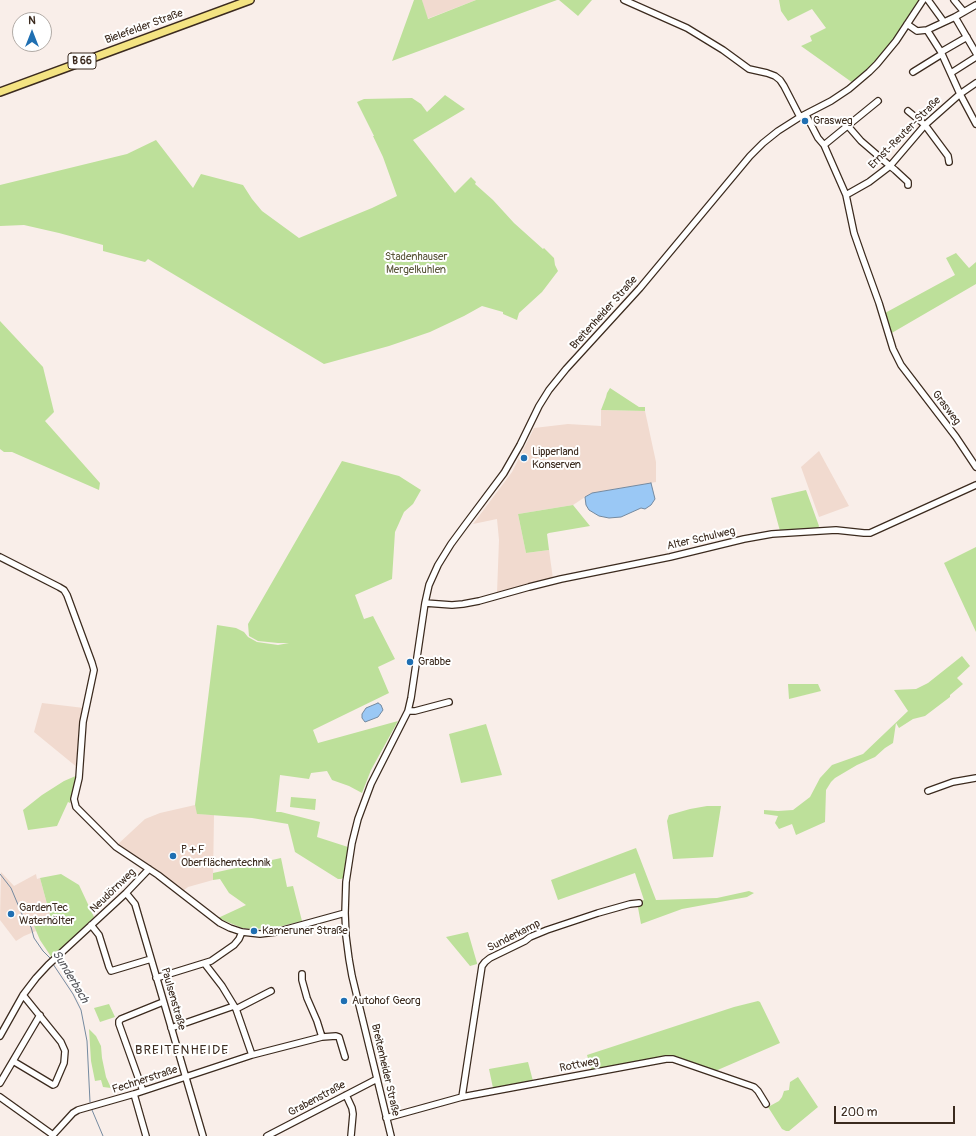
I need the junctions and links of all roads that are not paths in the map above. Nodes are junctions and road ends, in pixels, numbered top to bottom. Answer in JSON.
{"nodes":[{"id":1,"x":250,"y":0,"type":"edge"},
{"id":2,"x":624,"y":0,"type":"edge"},
{"id":3,"x":923,"y":0,"type":"edge"},
{"id":4,"x":928,"y":0,"type":"edge"},
{"id":5,"x":954,"y":0,"type":"edge"},
{"id":6,"x":976,"y":5,"type":"edge"},
{"id":7,"x":964,"y":12,"type":"junction"},
{"id":8,"x":955,"y":17,"type":"junction"},
{"id":9,"x":944,"y":22,"type":"junction"},
{"id":10,"x":907,"y":24,"type":"junction"},
{"id":11,"x":927,"y":30,"type":"junction"},
{"id":12,"x":967,"y":37,"type":"junction"},
{"id":13,"x":941,"y":53,"type":"junction"},
{"id":14,"x":976,"y":54,"type":"edge"},
{"id":15,"x":976,"y":57,"type":"edge"},
{"id":16,"x":913,"y":72,"type":"dead end"},
{"id":17,"x":951,"y":72,"type":"junction"},
{"id":18,"x":976,"y":83,"type":"edge"},
{"id":19,"x":0,"y":92,"type":"edge"},
{"id":20,"x":960,"y":94,"type":"junction"},
{"id":21,"x":878,"y":101,"type":"dead end"},
{"id":22,"x":908,"y":111,"type":"dead end"},
{"id":23,"x":803,"y":116,"type":"junction"},
{"id":24,"x":976,"y":124,"type":"edge"},
{"id":25,"x":925,"y":125,"type":"junction"},
{"id":26,"x":848,"y":126,"type":"junction"},
{"id":27,"x":824,"y":145,"type":"junction"},
{"id":28,"x":949,"y":162,"type":"dead end"},
{"id":29,"x":890,"y":166,"type":"junction"},
{"id":30,"x":908,"y":185,"type":"dead end"},
{"id":31,"x":846,"y":196,"type":"junction"},
{"id":32,"x":976,"y":467,"type":"edge"},
{"id":33,"x":976,"y":485,"type":"edge"},
{"id":34,"x":0,"y":557,"type":"edge"},
{"id":35,"x":425,"y":603,"type":"junction"},
{"id":36,"x":449,"y":702,"type":"dead end"},
{"id":37,"x":408,"y":711,"type":"junction"},
{"id":38,"x":976,"y":778,"type":"edge"},
{"id":39,"x":928,"y":791,"type":"dead end"},
{"id":40,"x":149,"y":869,"type":"junction"},
{"id":41,"x":126,"y":893,"type":"junction"},
{"id":42,"x":639,"y":903,"type":"dead end"},
{"id":43,"x":345,"y":914,"type":"junction"},
{"id":44,"x":91,"y":925,"type":"junction"},
{"id":45,"x":242,"y":932,"type":"junction"},
{"id":46,"x":150,"y":959,"type":"junction"},
{"id":47,"x":205,"y":964,"type":"junction"},
{"id":48,"x":302,"y":974,"type":"dead end"},
{"id":49,"x":156,"y":978,"type":"junction"},
{"id":50,"x":271,"y":991,"type":"dead end"},
{"id":51,"x":23,"y":995,"type":"junction"},
{"id":52,"x":163,"y":1002,"type":"junction"},
{"id":53,"x":235,"y":1008,"type":"junction"},
{"id":54,"x":40,"y":1015,"type":"junction"},
{"id":55,"x":171,"y":1028,"type":"junction"},
{"id":56,"x":0,"y":1036,"type":"edge"},
{"id":57,"x":322,"y":1037,"type":"junction"},
{"id":58,"x":252,"y":1055,"type":"junction"},
{"id":59,"x":345,"y":1057,"type":"dead end"},
{"id":60,"x":13,"y":1061,"type":"junction"},
{"id":61,"x":185,"y":1077,"type":"junction"},
{"id":62,"x":377,"y":1079,"type":"junction"},
{"id":63,"x":0,"y":1083,"type":"edge"},
{"id":64,"x":143,"y":1091,"type":"junction"},
{"id":65,"x":134,"y":1094,"type":"junction"},
{"id":66,"x":346,"y":1095,"type":"junction"},
{"id":67,"x":0,"y":1096,"type":"edge"},
{"id":68,"x":462,"y":1097,"type":"junction"},
{"id":69,"x":766,"y":1104,"type":"dead end"},
{"id":70,"x":386,"y":1118,"type":"junction"},
{"id":71,"x":53,"y":1135,"type":"edge"},
{"id":72,"x":146,"y":1136,"type":"edge"},
{"id":73,"x":203,"y":1136,"type":"edge"},
{"id":74,"x":267,"y":1136,"type":"edge"},
{"id":75,"x":350,"y":1136,"type":"edge"},
{"id":76,"x":391,"y":1136,"type":"edge"}],
"edges":[{"from":1,"to":19,"type":"main road","name":"Bielefelder Straße","number":"B 66"},
{"from":2,"to":23,"type":"street","name":"Grasweg"},
{"from":3,"to":10,"type":"street","name":"Breitenheider Straße"},
{"from":4,"to":9,"type":"street"},
{"from":5,"to":7,"type":"street"},
{"from":6,"to":7,"type":"street"},
{"from":7,"to":8,"type":"street"},
{"from":8,"to":9,"type":"street"},
{"from":8,"to":12,"type":"street"},
{"from":9,"to":11,"type":"street"},
{"from":10,"to":11,"type":"street"},
{"from":10,"to":23,"type":"street","name":"Breitenheider Straße"},
{"from":11,"to":13,"type":"street"},
{"from":12,"to":13,"type":"street"},
{"from":12,"to":14,"type":"street"},
{"from":13,"to":16,"type":"street"},
{"from":13,"to":17,"type":"street"},
{"from":15,"to":17,"type":"street"},
{"from":17,"to":20,"type":"street"},
{"from":18,"to":20,"type":"street","name":"Ernst-Reuter-Straße"},
{"from":20,"to":24,"type":"street"},
{"from":20,"to":25,"type":"street","name":"Ernst-Reuter-Straße"},
{"from":21,"to":26,"type":"street"},
{"from":22,"to":25,"type":"street"},
{"from":23,"to":27,"type":"street","name":"Grasweg"},
{"from":23,"to":35,"type":"street","name":"Breitenheider Straße"},
{"from":25,"to":28,"type":"street"},
{"from":25,"to":29,"type":"street","name":"Ernst-Reuter-Straße"},
{"from":26,"to":27,"type":"street"},
{"from":26,"to":29,"type":"street"},
{"from":27,"to":31,"type":"street","name":"Grasweg"},
{"from":29,"to":30,"type":"street"},
{"from":29,"to":31,"type":"street","name":"Ernst-Reuter-Straße"},
{"from":31,"to":32,"type":"street","name":"Grasweg"},
{"from":33,"to":35,"type":"street","name":"Alter Schulweg"},
{"from":34,"to":40,"type":"street"},
{"from":35,"to":37,"type":"street","name":"Breitenheider Straße"},
{"from":36,"to":37,"type":"street"},
{"from":37,"to":43,"type":"street","name":"Breitenheider Straße"},
{"from":38,"to":39,"type":"street"},
{"from":40,"to":41,"type":"street","name":"Neudörnweg"},
{"from":40,"to":45,"type":"street"},
{"from":41,"to":44,"type":"street","name":"Neudörnweg"},
{"from":41,"to":46,"type":"street","name":"Paulsenstraße"},
{"from":42,"to":68,"type":"street","name":"Sunderkamp"},
{"from":43,"to":45,"type":"street"},
{"from":43,"to":62,"type":"street","name":"Breitenheider Straße"},
{"from":44,"to":46,"type":"street"},
{"from":44,"to":51,"type":"street","name":"Neudörnweg"},
{"from":45,"to":47,"type":"street"},
{"from":46,"to":49,"type":"street","name":"Paulsenstraße"},
{"from":47,"to":49,"type":"street"},
{"from":47,"to":53,"type":"street"},
{"from":48,"to":57,"type":"street"},
{"from":49,"to":52,"type":"street","name":"Paulsenstraße"},
{"from":50,"to":53,"type":"street"},
{"from":51,"to":54,"type":"street"},
{"from":51,"to":56,"type":"street","name":"Neudörnweg"},
{"from":52,"to":55,"type":"street","name":"Paulsenstraße"},
{"from":52,"to":64,"type":"street"},
{"from":53,"to":55,"type":"street"},
{"from":53,"to":58,"type":"street"},
{"from":54,"to":60,"type":"street"},
{"from":54,"to":60,"type":"street"},
{"from":55,"to":61,"type":"street","name":"Paulsenstraße"},
{"from":57,"to":58,"type":"street","name":"Fechnerstraße"},
{"from":57,"to":59,"type":"street","name":"Fechnerstraße"},
{"from":58,"to":61,"type":"street","name":"Fechnerstraße"},
{"from":60,"to":63,"type":"street"},
{"from":61,"to":64,"type":"street","name":"Fechnerstraße"},
{"from":61,"to":73,"type":"street","name":"Paulsenstraße"},
{"from":62,"to":66,"type":"street","name":"Grabenstraße"},
{"from":62,"to":70,"type":"street","name":"Breitenheider Straße"},
{"from":64,"to":65,"type":"street","name":"Fechnerstraße"},
{"from":65,"to":71,"type":"street","name":"Fechnerstraße"},
{"from":65,"to":72,"type":"street"},
{"from":66,"to":74,"type":"street","name":"Grabenstraße"},
{"from":66,"to":75,"type":"street"},
{"from":67,"to":71,"type":"street"},
{"from":68,"to":69,"type":"street","name":"Rottweg"},
{"from":68,"to":70,"type":"street","name":"Rottweg"},
{"from":70,"to":76,"type":"street","name":"Breitenheider Straße"}]}
